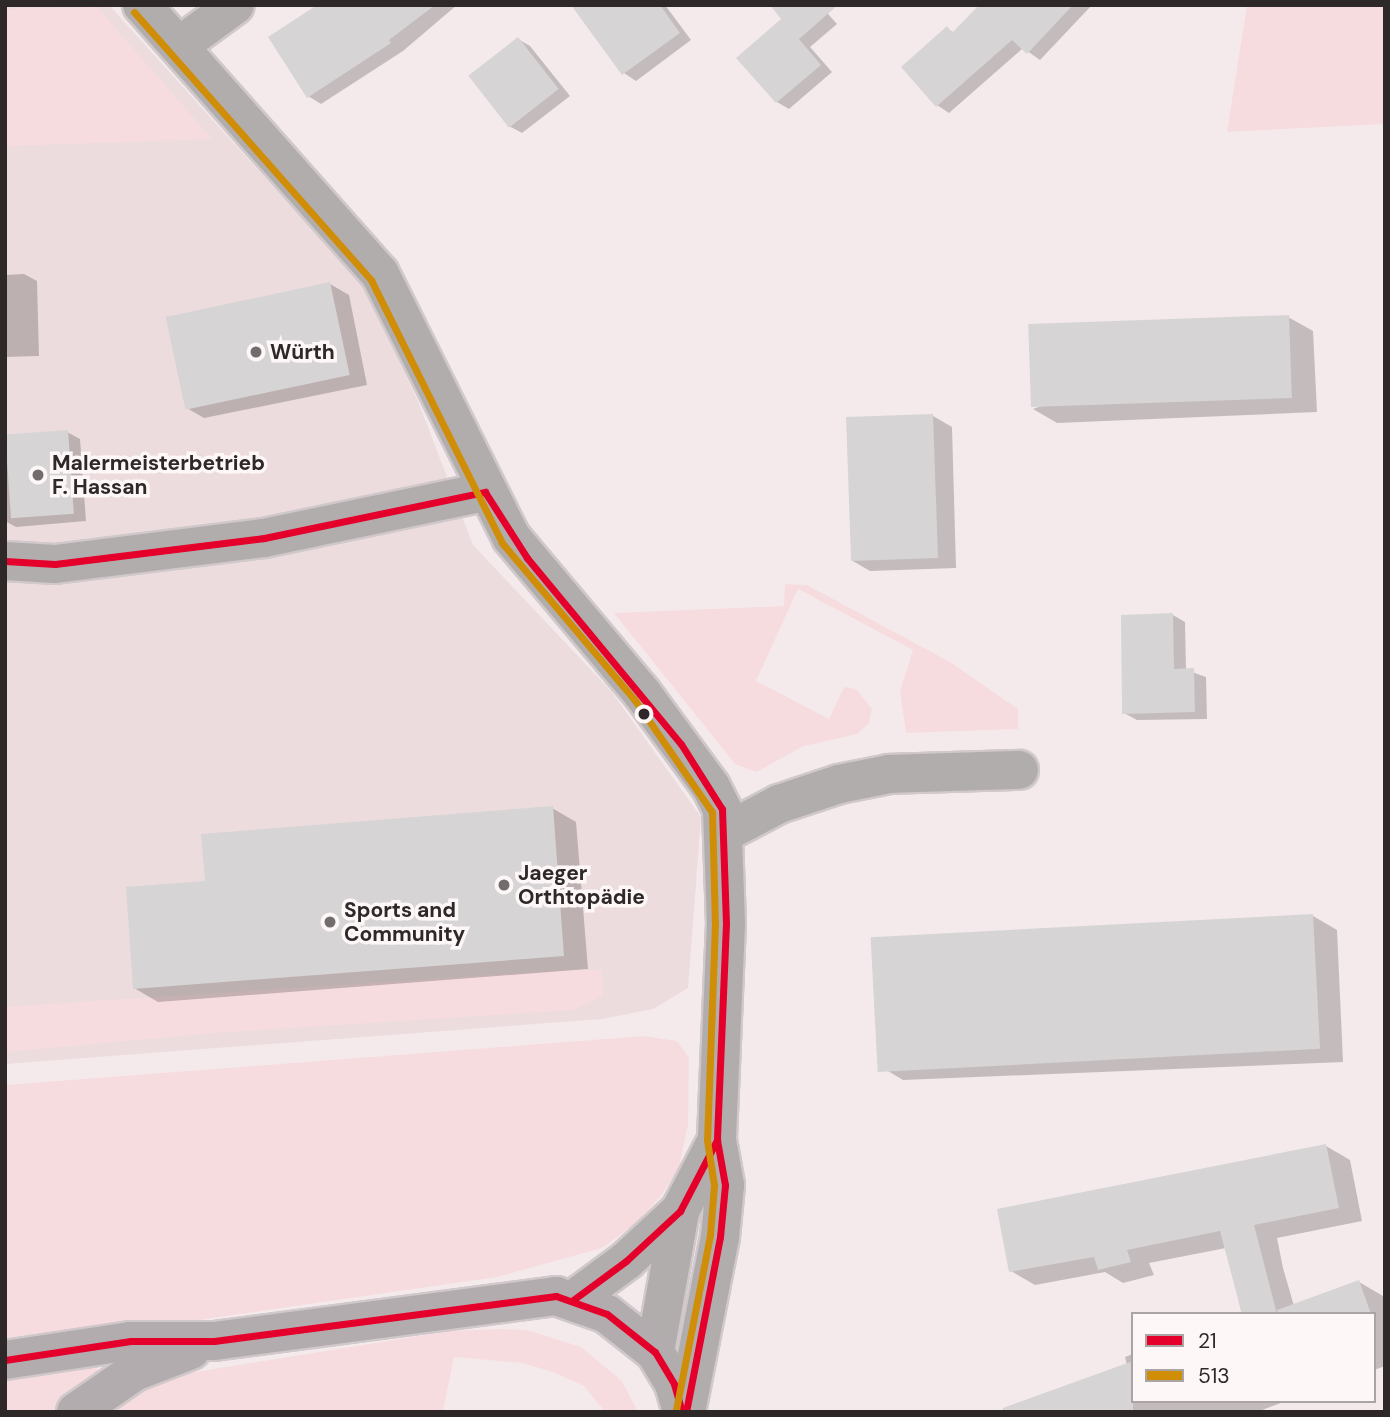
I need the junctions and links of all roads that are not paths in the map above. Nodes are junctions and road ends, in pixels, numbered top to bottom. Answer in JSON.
{"nodes":[{"id":1,"x":142,"y":5,"type":"edge"},
{"id":2,"x":234,"y":5,"type":"edge"},
{"id":3,"x":179,"y":46,"type":"junction"},
{"id":4,"x":485,"y":492,"type":"junction"},
{"id":5,"x":5,"y":561,"type":"edge"},
{"id":6,"x":1019,"y":770,"type":"dead end"},
{"id":7,"x":726,"y":832,"type":"junction"},
{"id":8,"x":717,"y":1140,"type":"junction"},
{"id":9,"x":680,"y":1211,"type":"junction"},
{"id":10,"x":720,"y":1237,"type":"junction"},
{"id":11,"x":573,"y":1300,"type":"junction"},
{"id":12,"x":214,"y":1341,"type":"junction"},
{"id":13,"x":655,"y":1352,"type":"junction"},
{"id":14,"x":5,"y":1360,"type":"edge"},
{"id":15,"x":76,"y":1412,"type":"edge"},
{"id":16,"x":684,"y":1412,"type":"edge"}],
"edges":[{"from":1,"to":3,"type":"street"},
{"from":2,"to":3,"type":"street"},
{"from":3,"to":4,"type":"street"},
{"from":4,"to":5,"type":"street"},
{"from":4,"to":7,"type":"street"},
{"from":6,"to":7,"type":"street"},
{"from":7,"to":8,"type":"street"},
{"from":8,"to":9,"type":"street"},
{"from":8,"to":10,"type":"street"},
{"from":9,"to":11,"type":"street"},
{"from":9,"to":13,"type":"street"},
{"from":10,"to":13,"type":"street"},
{"from":10,"to":16,"type":"street"},
{"from":11,"to":12,"type":"highway"},
{"from":11,"to":13,"type":"highway"},
{"from":12,"to":14,"type":"highway"},
{"from":12,"to":15,"type":"highway"},
{"from":13,"to":16,"type":"street"}]}
